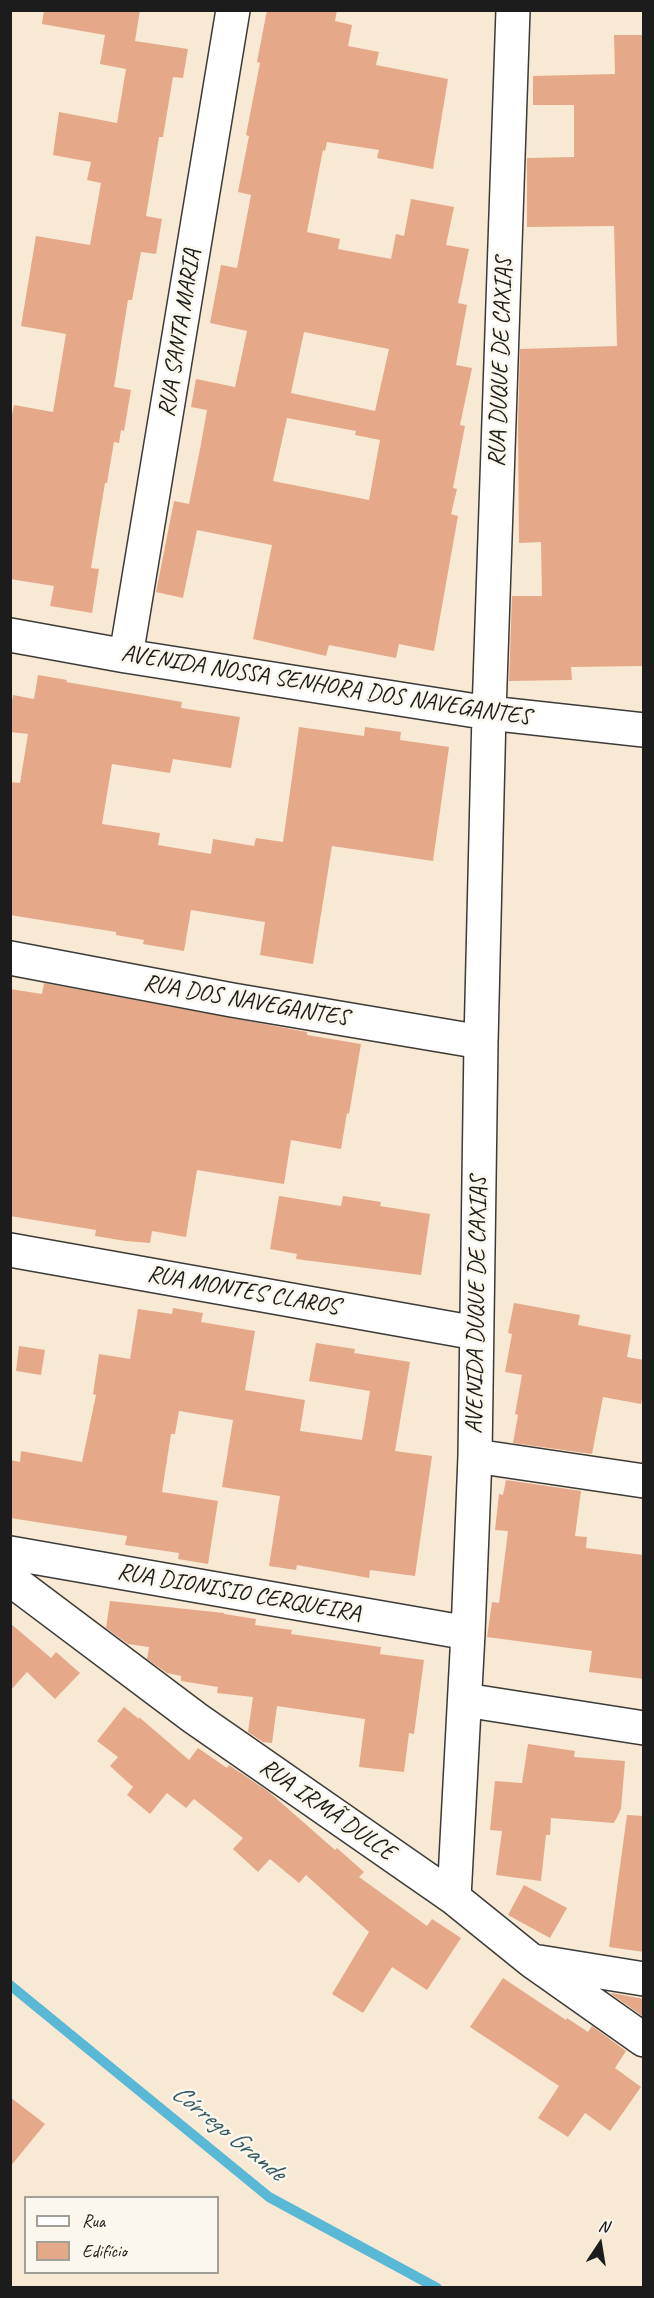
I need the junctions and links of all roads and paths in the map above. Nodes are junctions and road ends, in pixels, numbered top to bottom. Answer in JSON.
{"nodes":[{"id":1,"x":233,"y":10,"type":"edge"},
{"id":2,"x":513,"y":10,"type":"edge"},
{"id":3,"x":10,"y":635,"type":"edge"},
{"id":4,"x":126,"y":656,"type":"junction"},
{"id":5,"x":489,"y":712,"type":"junction"},
{"id":6,"x":644,"y":730,"type":"edge"},
{"id":7,"x":10,"y":958,"type":"edge"},
{"id":8,"x":482,"y":1042,"type":"junction"},
{"id":9,"x":10,"y":1250,"type":"edge"},
{"id":10,"x":476,"y":1333,"type":"junction"},
{"id":11,"x":475,"y":1456,"type":"junction"},
{"id":12,"x":644,"y":1481,"type":"edge"},
{"id":13,"x":10,"y":1553,"type":"edge"},
{"id":14,"x":10,"y":1579,"type":"edge"},
{"id":15,"x":468,"y":1633,"type":"junction"},
{"id":16,"x":465,"y":1700,"type":"junction"},
{"id":17,"x":644,"y":1728,"type":"edge"},
{"id":18,"x":454,"y":1898,"type":"junction"},
{"id":19,"x":532,"y":1961,"type":"junction"},
{"id":20,"x":644,"y":1979,"type":"edge"},
{"id":21,"x":644,"y":2040,"type":"edge"}],
"edges":[{"from":1,"to":4,"type":"street","name":"RUA SANTA MARIA"},
{"from":2,"to":5,"type":"street","name":"RUA DUQUE DE CAXIAS"},
{"from":3,"to":4,"type":"street","name":"AVENIDA NOSSA SENHORA DOS NAVEGANTES"},
{"from":4,"to":5,"type":"street","name":"AVENIDA NOSSA SENHORA DOS NAVEGANTES"},
{"from":5,"to":6,"type":"street","name":"AVENIDA NOSSA SENHORA DOS NAVEGANTES"},
{"from":5,"to":8,"type":"street","name":"AVENIDA DUQUE DE CAXIAS"},
{"from":7,"to":8,"type":"street","name":"RUA DOS NAVEGANTES"},
{"from":8,"to":10,"type":"street","name":"AVENIDA DUQUE DE CAXIAS"},
{"from":9,"to":10,"type":"street","name":"RUA MONTES CLAROS"},
{"from":10,"to":11,"type":"street","name":"AVENIDA DUQUE DE CAXIAS"},
{"from":11,"to":12,"type":"street"},
{"from":11,"to":15,"type":"street","name":"AVENIDA DUQUE DE CAXIAS"},
{"from":13,"to":15,"type":"street","name":"RUA DIONISIO CERQUEIRA"},
{"from":14,"to":18,"type":"street","name":"RUA IRMÃ DULCE"},
{"from":15,"to":16,"type":"street","name":"AVENIDA DUQUE DE CAXIAS"},
{"from":16,"to":17,"type":"street"},
{"from":16,"to":18,"type":"street","name":"AVENIDA DUQUE DE CAXIAS"},
{"from":18,"to":19,"type":"street","name":"RUA IRMÃ DULCE"},
{"from":19,"to":20,"type":"street"},
{"from":19,"to":21,"type":"street","name":"RUA IRMÃ DULCE"}]}
